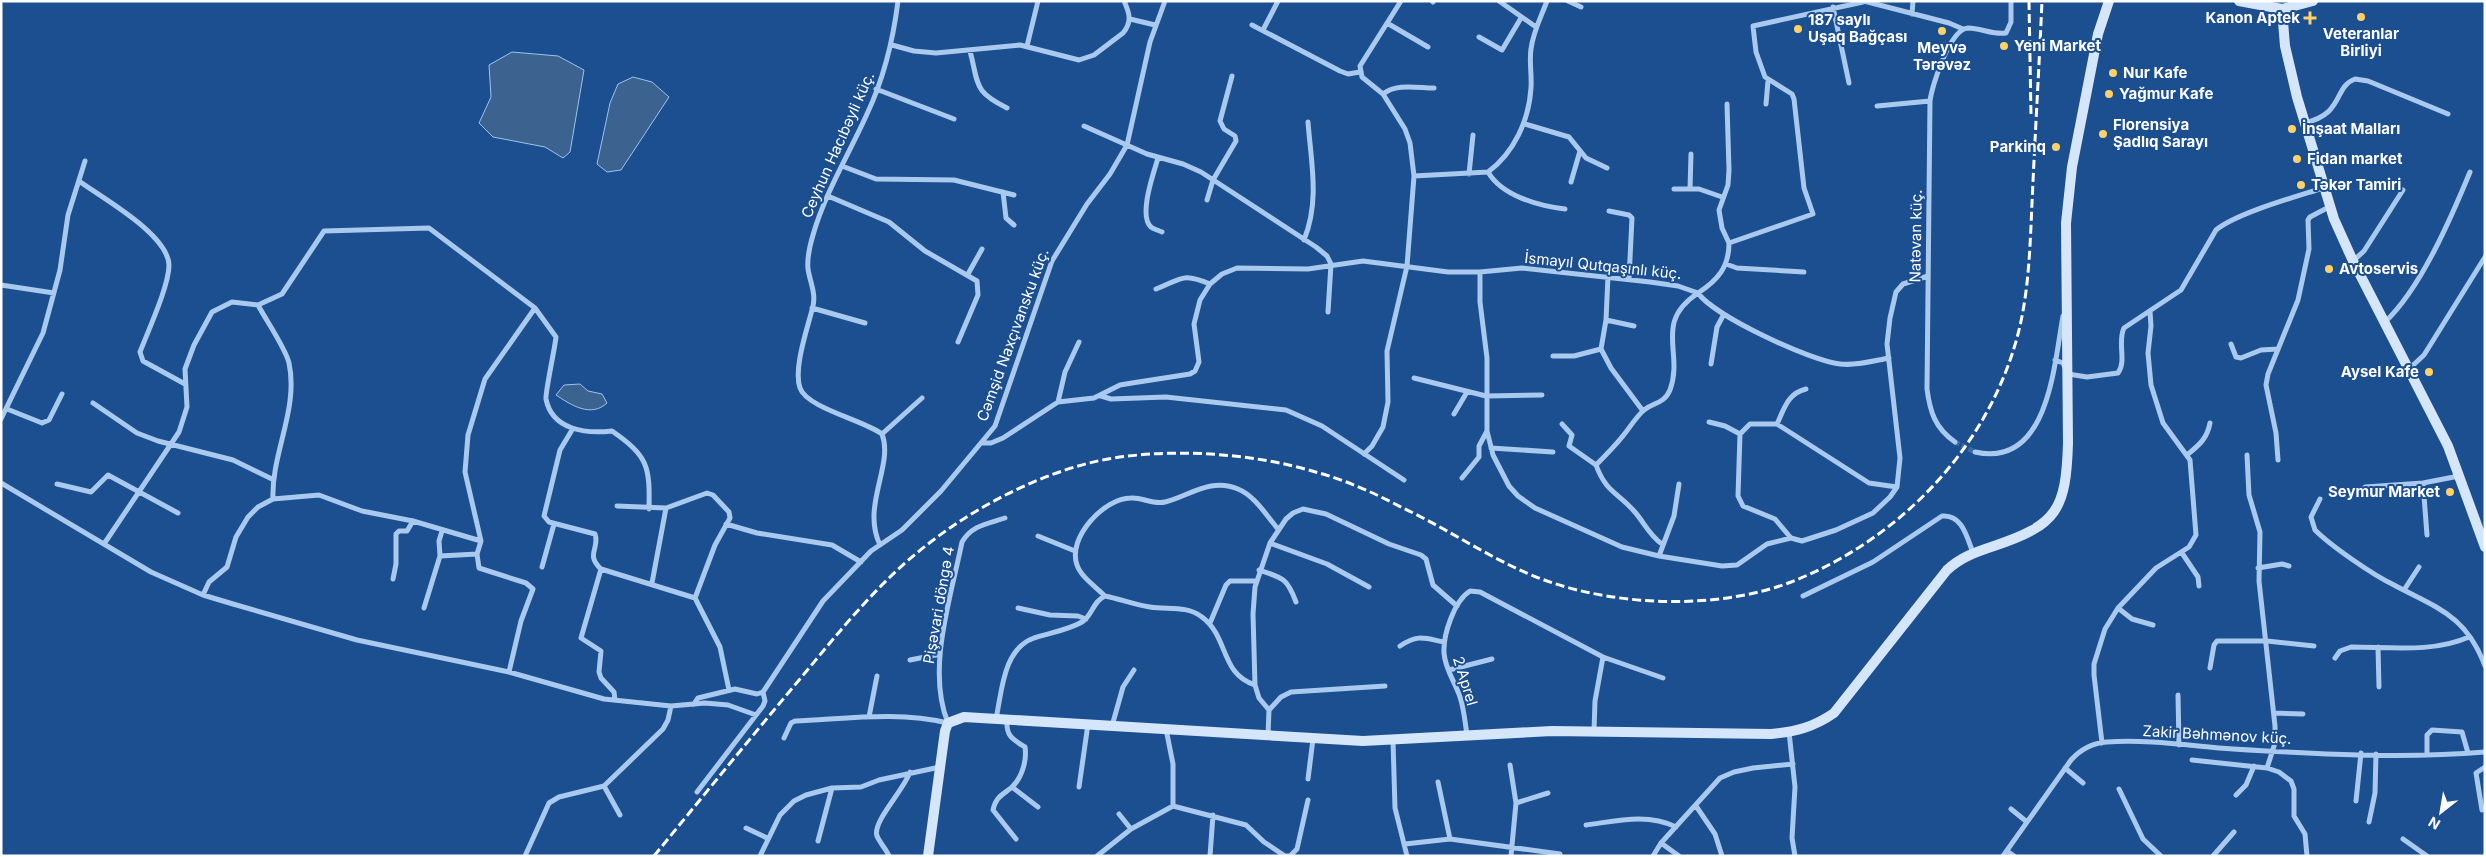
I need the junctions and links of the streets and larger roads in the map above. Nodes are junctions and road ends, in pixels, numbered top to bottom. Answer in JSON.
{"nodes":[{"id":1,"x":898,"y":1,"type":"edge"},
{"id":2,"x":1038,"y":1,"type":"edge"},
{"id":3,"x":1124,"y":1,"type":"edge"},
{"id":4,"x":1165,"y":1,"type":"edge"},
{"id":5,"x":1278,"y":1,"type":"edge"},
{"id":6,"x":1401,"y":1,"type":"edge"},
{"id":7,"x":1500,"y":1,"type":"edge"},
{"id":8,"x":1547,"y":1,"type":"edge"},
{"id":9,"x":1568,"y":1,"type":"edge"},
{"id":10,"x":1863,"y":1,"type":"edge"},
{"id":11,"x":1913,"y":1,"type":"edge"},
{"id":12,"x":2011,"y":1,"type":"edge"},
{"id":13,"x":2109,"y":1,"type":"edge"},
{"id":14,"x":2238,"y":1,"type":"edge"},
{"id":15,"x":2313,"y":1,"type":"edge"},
{"id":16,"x":1581,"y":7,"type":"dead end"},
{"id":17,"x":1833,"y":7,"type":"junction"},
{"id":18,"x":2282,"y":9,"type":"junction"},
{"id":19,"x":1912,"y":14,"type":"junction"},
{"id":20,"x":1521,"y":18,"type":"junction"},
{"id":21,"x":1130,"y":19,"type":"junction"},
{"id":22,"x":1387,"y":22,"type":"junction"},
{"id":23,"x":1252,"y":24,"type":"dead end"},
{"id":24,"x":1155,"y":25,"type":"junction"},
{"id":25,"x":1536,"y":27,"type":"junction"},
{"id":26,"x":1964,"y":29,"type":"junction"},
{"id":27,"x":1263,"y":30,"type":"junction"},
{"id":28,"x":1479,"y":37,"type":"dead end"},
{"id":29,"x":892,"y":45,"type":"junction"},
{"id":30,"x":1028,"y":46,"type":"junction"},
{"id":31,"x":1428,"y":48,"type":"dead end"},
{"id":32,"x":970,"y":51,"type":"junction"},
{"id":33,"x":1360,"y":72,"type":"junction"},
{"id":34,"x":1232,"y":76,"type":"dead end"},
{"id":35,"x":1768,"y":80,"type":"junction"},
{"id":36,"x":1849,"y":83,"type":"dead end"},
{"id":37,"x":1434,"y":88,"type":"dead end"},
{"id":38,"x":876,"y":90,"type":"junction"},
{"id":39,"x":1383,"y":94,"type":"junction"},
{"id":40,"x":1930,"y":101,"type":"junction"},
{"id":41,"x":1727,"y":104,"type":"dead end"},
{"id":42,"x":1766,"y":104,"type":"dead end"},
{"id":43,"x":1877,"y":106,"type":"dead end"},
{"id":44,"x":1007,"y":108,"type":"dead end"},
{"id":45,"x":2448,"y":114,"type":"dead end"},
{"id":46,"x":954,"y":119,"type":"dead end"},
{"id":47,"x":1308,"y":122,"type":"dead end"},
{"id":48,"x":2304,"y":122,"type":"junction"},
{"id":49,"x":1524,"y":124,"type":"junction"},
{"id":50,"x":1084,"y":126,"type":"dead end"},
{"id":51,"x":1472,"y":135,"type":"dead end"},
{"id":52,"x":1127,"y":145,"type":"junction"},
{"id":53,"x":1580,"y":151,"type":"junction"},
{"id":54,"x":1691,"y":154,"type":"dead end"},
{"id":55,"x":1158,"y":158,"type":"junction"},
{"id":56,"x":85,"y":161,"type":"dead end"},
{"id":57,"x":842,"y":166,"type":"junction"},
{"id":58,"x":1607,"y":168,"type":"dead end"},
{"id":59,"x":1488,"y":172,"type":"junction"},
{"id":60,"x":2470,"y":172,"type":"dead end"},
{"id":61,"x":1469,"y":174,"type":"junction"},
{"id":62,"x":1414,"y":176,"type":"junction"},
{"id":63,"x":1213,"y":180,"type":"junction"},
{"id":64,"x":78,"y":181,"type":"junction"},
{"id":65,"x":1571,"y":182,"type":"dead end"},
{"id":66,"x":1674,"y":188,"type":"dead end"},
{"id":67,"x":2322,"y":188,"type":"junction"},
{"id":68,"x":1690,"y":189,"type":"junction"},
{"id":69,"x":2403,"y":190,"type":"dead end"},
{"id":70,"x":1002,"y":192,"type":"junction"},
{"id":71,"x":1014,"y":195,"type":"dead end"},
{"id":72,"x":828,"y":196,"type":"junction"},
{"id":73,"x":1722,"y":197,"type":"junction"},
{"id":74,"x":1207,"y":200,"type":"dead end"},
{"id":75,"x":2329,"y":207,"type":"junction"},
{"id":76,"x":1565,"y":209,"type":"dead end"},
{"id":77,"x":1609,"y":211,"type":"dead end"},
{"id":78,"x":1014,"y":225,"type":"dead end"},
{"id":79,"x":1162,"y":232,"type":"dead end"},
{"id":80,"x":1304,"y":240,"type":"junction"},
{"id":81,"x":1729,"y":243,"type":"junction"},
{"id":82,"x":982,"y":249,"type":"dead end"},
{"id":83,"x":2485,"y":257,"type":"edge"},
{"id":84,"x":2353,"y":261,"type":"junction"},
{"id":85,"x":1331,"y":264,"type":"junction"},
{"id":86,"x":1726,"y":264,"type":"junction"},
{"id":87,"x":1407,"y":266,"type":"junction"},
{"id":88,"x":1480,"y":272,"type":"junction"},
{"id":89,"x":1804,"y":272,"type":"dead end"},
{"id":90,"x":968,"y":274,"type":"junction"},
{"id":91,"x":1608,"y":276,"type":"junction"},
{"id":92,"x":1928,"y":276,"type":"junction"},
{"id":93,"x":1628,"y":279,"type":"junction"},
{"id":94,"x":1210,"y":284,"type":"junction"},
{"id":95,"x":1,"y":285,"type":"edge"},
{"id":96,"x":1156,"y":289,"type":"dead end"},
{"id":97,"x":54,"y":293,"type":"junction"},
{"id":98,"x":1698,"y":293,"type":"junction"},
{"id":99,"x":2066,"y":301,"type":"junction"},
{"id":100,"x":258,"y":305,"type":"junction"},
{"id":101,"x":535,"y":308,"type":"junction"},
{"id":102,"x":812,"y":308,"type":"junction"},
{"id":103,"x":2150,"y":311,"type":"junction"},
{"id":104,"x":1328,"y":312,"type":"dead end"},
{"id":105,"x":1724,"y":314,"type":"junction"},
{"id":106,"x":1606,"y":320,"type":"junction"},
{"id":107,"x":865,"y":322,"type":"dead end"},
{"id":108,"x":2385,"y":322,"type":"junction"},
{"id":109,"x":1634,"y":326,"type":"dead end"},
{"id":110,"x":958,"y":342,"type":"dead end"},
{"id":111,"x":1079,"y":342,"type":"dead end"},
{"id":112,"x":2231,"y":344,"type":"dead end"},
{"id":113,"x":1601,"y":349,"type":"junction"},
{"id":114,"x":2278,"y":349,"type":"junction"},
{"id":115,"x":1553,"y":356,"type":"dead end"},
{"id":116,"x":1889,"y":358,"type":"junction"},
{"id":117,"x":2055,"y":360,"type":"junction"},
{"id":118,"x":1711,"y":364,"type":"dead end"},
{"id":119,"x":2409,"y":369,"type":"junction"},
{"id":120,"x":2068,"y":374,"type":"junction"},
{"id":121,"x":1414,"y":378,"type":"dead end"},
{"id":122,"x":185,"y":384,"type":"junction"},
{"id":123,"x":1806,"y":389,"type":"dead end"},
{"id":124,"x":1467,"y":392,"type":"junction"},
{"id":125,"x":62,"y":394,"type":"dead end"},
{"id":126,"x":1542,"y":395,"type":"dead end"},
{"id":127,"x":1101,"y":396,"type":"junction"},
{"id":128,"x":1486,"y":396,"type":"junction"},
{"id":129,"x":922,"y":398,"type":"dead end"},
{"id":130,"x":1058,"y":402,"type":"junction"},
{"id":131,"x":93,"y":403,"type":"dead end"},
{"id":132,"x":7,"y":409,"type":"junction"},
{"id":133,"x":1643,"y":411,"type":"junction"},
{"id":134,"x":1454,"y":414,"type":"dead end"},
{"id":135,"x":1,"y":419,"type":"edge"},
{"id":136,"x":1709,"y":422,"type":"dead end"},
{"id":137,"x":2210,"y":423,"type":"dead end"},
{"id":138,"x":1562,"y":424,"type":"dead end"},
{"id":139,"x":1777,"y":424,"type":"junction"},
{"id":140,"x":572,"y":430,"type":"junction"},
{"id":141,"x":1487,"y":431,"type":"junction"},
{"id":142,"x":882,"y":434,"type":"junction"},
{"id":143,"x":1740,"y":434,"type":"junction"},
{"id":144,"x":1955,"y":442,"type":"tunnel mouth"},
{"id":145,"x":982,"y":443,"type":"junction"},
{"id":146,"x":171,"y":444,"type":"junction"},
{"id":147,"x":1491,"y":448,"type":"junction"},
{"id":148,"x":1553,"y":452,"type":"dead end"},
{"id":149,"x":1975,"y":452,"type":"tunnel mouth"},
{"id":150,"x":1364,"y":454,"type":"junction"},
{"id":151,"x":2187,"y":455,"type":"junction"},
{"id":152,"x":2246,"y":455,"type":"dead end"},
{"id":153,"x":2278,"y":460,"type":"dead end"},
{"id":154,"x":1596,"y":465,"type":"junction"},
{"id":155,"x":2459,"y":476,"type":"junction"},
{"id":156,"x":1462,"y":478,"type":"dead end"},
{"id":157,"x":272,"y":479,"type":"junction"},
{"id":158,"x":1404,"y":480,"type":"dead end"},
{"id":159,"x":1,"y":483,"type":"edge"},
{"id":160,"x":2423,"y":483,"type":"junction"},
{"id":161,"x":57,"y":484,"type":"dead end"},
{"id":162,"x":1679,"y":484,"type":"dead end"},
{"id":163,"x":1897,"y":487,"type":"junction"},
{"id":164,"x":2365,"y":487,"type":"dead end"},
{"id":165,"x":140,"y":491,"type":"junction"},
{"id":166,"x":2320,"y":499,"type":"dead end"},
{"id":167,"x":273,"y":500,"type":"junction"},
{"id":168,"x":617,"y":506,"type":"dead end"},
{"id":169,"x":666,"y":508,"type":"junction"},
{"id":170,"x":649,"y":509,"type":"junction"},
{"id":171,"x":178,"y":513,"type":"dead end"},
{"id":172,"x":1005,"y":518,"type":"dead end"},
{"id":173,"x":413,"y":521,"type":"junction"},
{"id":174,"x":554,"y":524,"type":"junction"},
{"id":175,"x":726,"y":524,"type":"junction"},
{"id":176,"x":1278,"y":529,"type":"junction"},
{"id":177,"x":442,"y":531,"type":"junction"},
{"id":178,"x":2427,"y":535,"type":"dead end"},
{"id":179,"x":1038,"y":536,"type":"dead end"},
{"id":180,"x":1791,"y":538,"type":"junction"},
{"id":181,"x":481,"y":542,"type":"junction"},
{"id":182,"x":1270,"y":543,"type":"junction"},
{"id":183,"x":104,"y":544,"type":"junction"},
{"id":184,"x":1662,"y":544,"type":"junction"},
{"id":185,"x":880,"y":545,"type":"junction"},
{"id":186,"x":2485,"y":547,"type":"edge"},
{"id":187,"x":1075,"y":551,"type":"junction"},
{"id":188,"x":1973,"y":553,"type":"junction"},
{"id":189,"x":2182,"y":553,"type":"junction"},
{"id":190,"x":477,"y":554,"type":"junction"},
{"id":191,"x":440,"y":556,"type":"junction"},
{"id":192,"x":1658,"y":556,"type":"junction"},
{"id":193,"x":861,"y":562,"type":"junction"},
{"id":194,"x":2289,"y":566,"type":"dead end"},
{"id":195,"x":542,"y":567,"type":"dead end"},
{"id":196,"x":2419,"y":567,"type":"dead end"},
{"id":197,"x":601,"y":568,"type":"junction"},
{"id":198,"x":2258,"y":568,"type":"junction"},
{"id":199,"x":1259,"y":570,"type":"junction"},
{"id":200,"x":392,"y":579,"type":"dead end"},
{"id":201,"x":1256,"y":581,"type":"junction"},
{"id":202,"x":652,"y":583,"type":"junction"},
{"id":203,"x":2199,"y":586,"type":"dead end"},
{"id":204,"x":1369,"y":587,"type":"dead end"},
{"id":205,"x":2404,"y":590,"type":"junction"},
{"id":206,"x":203,"y":594,"type":"junction"},
{"id":207,"x":1105,"y":596,"type":"junction"},
{"id":208,"x":1803,"y":596,"type":"dead end"},
{"id":209,"x":694,"y":598,"type":"junction"},
{"id":210,"x":1296,"y":602,"type":"dead end"},
{"id":211,"x":1457,"y":606,"type":"junction"},
{"id":212,"x":424,"y":608,"type":"dead end"},
{"id":213,"x":1018,"y":608,"type":"dead end"},
{"id":214,"x":2118,"y":608,"type":"junction"},
{"id":215,"x":1086,"y":619,"type":"junction"},
{"id":216,"x":1210,"y":624,"type":"junction"},
{"id":217,"x":2153,"y":626,"type":"dead end"},
{"id":218,"x":2469,"y":636,"type":"junction"},
{"id":219,"x":2267,"y":641,"type":"junction"},
{"id":220,"x":1444,"y":642,"type":"junction"},
{"id":221,"x":1400,"y":646,"type":"dead end"},
{"id":222,"x":2314,"y":646,"type":"dead end"},
{"id":223,"x":2378,"y":647,"type":"junction"},
{"id":224,"x":2485,"y":648,"type":"edge"},
{"id":225,"x":2478,"y":649,"type":"junction"},
{"id":226,"x":940,"y":654,"type":"junction"},
{"id":227,"x":1603,"y":657,"type":"junction"},
{"id":228,"x":2335,"y":658,"type":"dead end"},
{"id":229,"x":1492,"y":659,"type":"dead end"},
{"id":230,"x":910,"y":660,"type":"dead end"},
{"id":231,"x":2485,"y":666,"type":"edge"},
{"id":232,"x":2210,"y":668,"type":"dead end"},
{"id":233,"x":1134,"y":670,"type":"dead end"},
{"id":234,"x":1449,"y":670,"type":"junction"},
{"id":235,"x":508,"y":672,"type":"junction"},
{"id":236,"x":877,"y":676,"type":"dead end"},
{"id":237,"x":1663,"y":678,"type":"dead end"},
{"id":238,"x":1255,"y":685,"type":"junction"},
{"id":239,"x":1385,"y":686,"type":"dead end"},
{"id":240,"x":2379,"y":686,"type":"dead end"},
{"id":241,"x":729,"y":690,"type":"junction"},
{"id":242,"x":763,"y":692,"type":"junction"},
{"id":243,"x":2178,"y":695,"type":"dead end"},
{"id":244,"x":615,"y":700,"type":"junction"},
{"id":245,"x":694,"y":704,"type":"junction"},
{"id":246,"x":672,"y":706,"type":"junction"},
{"id":247,"x":1269,"y":710,"type":"junction"},
{"id":248,"x":2274,"y":713,"type":"junction"},
{"id":249,"x":756,"y":714,"type":"junction"},
{"id":250,"x":2303,"y":714,"type":"dead end"},
{"id":251,"x":869,"y":717,"type":"junction"},
{"id":252,"x":996,"y":719,"type":"junction"},
{"id":253,"x":1007,"y":719,"type":"junction"},
{"id":254,"x":948,"y":723,"type":"junction"},
{"id":255,"x":1088,"y":724,"type":"junction"},
{"id":256,"x":1112,"y":726,"type":"junction"},
{"id":257,"x":1166,"y":729,"type":"junction"},
{"id":258,"x":1594,"y":731,"type":"junction"},
{"id":259,"x":1789,"y":732,"type":"junction"},
{"id":260,"x":1268,"y":735,"type":"junction"},
{"id":261,"x":1467,"y":735,"type":"junction"},
{"id":262,"x":784,"y":738,"type":"dead end"},
{"id":263,"x":1313,"y":739,"type":"junction"},
{"id":264,"x":1393,"y":741,"type":"junction"},
{"id":265,"x":2102,"y":743,"type":"junction"},
{"id":266,"x":2178,"y":745,"type":"junction"},
{"id":267,"x":2273,"y":751,"type":"junction"},
{"id":268,"x":2485,"y":752,"type":"edge"},
{"id":269,"x":2361,"y":753,"type":"junction"},
{"id":270,"x":2468,"y":753,"type":"junction"},
{"id":271,"x":2376,"y":754,"type":"junction"},
{"id":272,"x":2426,"y":754,"type":"junction"},
{"id":273,"x":2192,"y":760,"type":"dead end"},
{"id":274,"x":1793,"y":764,"type":"junction"},
{"id":275,"x":1510,"y":765,"type":"dead end"},
{"id":276,"x":940,"y":766,"type":"junction"},
{"id":277,"x":2254,"y":766,"type":"junction"},
{"id":278,"x":2485,"y":767,"type":"edge"},
{"id":279,"x":2064,"y":768,"type":"junction"},
{"id":280,"x":2267,"y":768,"type":"junction"},
{"id":281,"x":910,"y":772,"type":"junction"},
{"id":282,"x":1308,"y":779,"type":"dead end"},
{"id":283,"x":1438,"y":782,"type":"dead end"},
{"id":284,"x":2084,"y":783,"type":"dead end"},
{"id":285,"x":604,"y":786,"type":"junction"},
{"id":286,"x":1079,"y":787,"type":"dead end"},
{"id":287,"x":832,"y":788,"type":"junction"},
{"id":288,"x":1012,"y":788,"type":"junction"},
{"id":289,"x":2119,"y":789,"type":"dead end"},
{"id":290,"x":697,"y":792,"type":"dead end"},
{"id":291,"x":1548,"y":793,"type":"dead end"},
{"id":292,"x":2236,"y":795,"type":"dead end"},
{"id":293,"x":1308,"y":800,"type":"dead end"},
{"id":294,"x":2356,"y":801,"type":"dead end"},
{"id":295,"x":1516,"y":803,"type":"junction"},
{"id":296,"x":1038,"y":806,"type":"dead end"},
{"id":297,"x":1173,"y":806,"type":"junction"},
{"id":298,"x":1696,"y":806,"type":"junction"},
{"id":299,"x":2011,"y":809,"type":"dead end"},
{"id":300,"x":2482,"y":810,"type":"dead end"},
{"id":301,"x":1119,"y":814,"type":"dead end"},
{"id":302,"x":620,"y":815,"type":"dead end"},
{"id":303,"x":1213,"y":815,"type":"junction"},
{"id":304,"x":2027,"y":822,"type":"junction"},
{"id":305,"x":2369,"y":822,"type":"dead end"},
{"id":306,"x":1586,"y":825,"type":"dead end"},
{"id":307,"x":1676,"y":827,"type":"junction"},
{"id":308,"x":746,"y":828,"type":"dead end"},
{"id":309,"x":1131,"y":829,"type":"junction"},
{"id":310,"x":2234,"y":832,"type":"dead end"},
{"id":311,"x":767,"y":838,"type":"junction"},
{"id":312,"x":1016,"y":839,"type":"dead end"},
{"id":313,"x":1450,"y":839,"type":"junction"},
{"id":314,"x":2403,"y":839,"type":"dead end"},
{"id":315,"x":818,"y":841,"type":"dead end"},
{"id":316,"x":1661,"y":843,"type":"junction"},
{"id":317,"x":1405,"y":844,"type":"junction"},
{"id":318,"x":1512,"y":847,"type":"junction"},
{"id":319,"x":2005,"y":853,"type":"edge"},
{"id":320,"x":1560,"y":854,"type":"dead end"},
{"id":321,"x":525,"y":856,"type":"edge"},
{"id":322,"x":760,"y":856,"type":"edge"},
{"id":323,"x":889,"y":856,"type":"edge"},
{"id":324,"x":928,"y":856,"type":"edge"},
{"id":325,"x":1097,"y":856,"type":"edge"},
{"id":326,"x":1210,"y":856,"type":"edge"},
{"id":327,"x":1286,"y":856,"type":"edge"},
{"id":328,"x":1407,"y":856,"type":"edge"},
{"id":329,"x":1511,"y":856,"type":"edge"},
{"id":330,"x":1653,"y":856,"type":"edge"},
{"id":331,"x":1679,"y":856,"type":"edge"},
{"id":332,"x":1722,"y":856,"type":"edge"},
{"id":333,"x":1795,"y":856,"type":"edge"},
{"id":334,"x":2014,"y":856,"type":"edge"},
{"id":335,"x":2160,"y":856,"type":"edge"},
{"id":336,"x":2213,"y":856,"type":"edge"},
{"id":337,"x":2307,"y":856,"type":"edge"},
{"id":338,"x":2427,"y":856,"type":"edge"}],
"edges":[{"from":1,"to":29,"type":"street","name":"Ceyhun Hacıbəyli küç."},
{"from":2,"to":30,"type":"street"},
{"from":3,"to":21,"type":"street"},
{"from":4,"to":24,"type":"street","name":"Cəmşid Naxçıvansku küç."},
{"from":5,"to":27,"type":"street"},
{"from":6,"to":22,"type":"street"},
{"from":7,"to":20,"type":"street"},
{"from":8,"to":25,"type":"street"},
{"from":9,"to":16,"type":"street"},
{"from":10,"to":17,"type":"street"},
{"from":10,"to":19,"type":"street"},
{"from":11,"to":19,"type":"street"},
{"from":12,"to":26,"type":"street"},
{"from":13,"to":99,"type":"street"},
{"from":14,"to":18,"type":"street"},
{"from":15,"to":18,"type":"street"},
{"from":17,"to":35,"type":"street"},
{"from":17,"to":36,"type":"street"},
{"from":18,"to":48,"type":"street"},
{"from":19,"to":26,"type":"street"},
{"from":20,"to":25,"type":"street"},
{"from":20,"to":28,"type":"street"},
{"from":21,"to":24,"type":"street"},
{"from":21,"to":30,"type":"street"},
{"from":22,"to":31,"type":"street"},
{"from":22,"to":33,"type":"street"},
{"from":23,"to":27,"type":"street"},
{"from":24,"to":52,"type":"street","name":"Cəmşid Naxçıvansku küç."},
{"from":25,"to":49,"type":"street"},
{"from":26,"to":40,"type":"street","name":"Natəvan küç."},
{"from":27,"to":33,"type":"street"},
{"from":29,"to":32,"type":"street"},
{"from":29,"to":38,"type":"street","name":"Ceyhun Hacıbəyli küç."},
{"from":30,"to":32,"type":"street"},
{"from":32,"to":44,"type":"street"},
{"from":33,"to":39,"type":"street"},
{"from":34,"to":63,"type":"street"},
{"from":35,"to":42,"type":"street"},
{"from":35,"to":81,"type":"street"},
{"from":37,"to":39,"type":"street"},
{"from":38,"to":46,"type":"street"},
{"from":38,"to":57,"type":"street","name":"Ceyhun Hacıbəyli küç."},
{"from":39,"to":62,"type":"street"},
{"from":40,"to":43,"type":"street"},
{"from":40,"to":92,"type":"street","name":"Natəvan küç."},
{"from":41,"to":73,"type":"street"},
{"from":45,"to":48,"type":"street"},
{"from":47,"to":80,"type":"street"},
{"from":48,"to":67,"type":"street"},
{"from":49,"to":53,"type":"street"},
{"from":49,"to":59,"type":"street"},
{"from":50,"to":52,"type":"street"},
{"from":51,"to":61,"type":"street"},
{"from":52,"to":55,"type":"street"},
{"from":52,"to":145,"type":"street","name":"Cəmşid Naxçıvansku küç."},
{"from":53,"to":58,"type":"street"},
{"from":53,"to":65,"type":"street"},
{"from":54,"to":68,"type":"street"},
{"from":55,"to":63,"type":"street"},
{"from":55,"to":79,"type":"street"},
{"from":56,"to":64,"type":"street"},
{"from":57,"to":70,"type":"street"},
{"from":57,"to":72,"type":"street","name":"Ceyhun Hacıbəyli küç."},
{"from":59,"to":61,"type":"street"},
{"from":59,"to":76,"type":"street"},
{"from":60,"to":108,"type":"street"},
{"from":61,"to":62,"type":"street"},
{"from":62,"to":87,"type":"street"},
{"from":63,"to":74,"type":"street"},
{"from":63,"to":80,"type":"street"},
{"from":64,"to":97,"type":"street"},
{"from":64,"to":122,"type":"street"},
{"from":66,"to":68,"type":"street"},
{"from":67,"to":75,"type":"street"},
{"from":67,"to":103,"type":"street"},
{"from":68,"to":73,"type":"street"},
{"from":69,"to":84,"type":"street"},
{"from":70,"to":71,"type":"street"},
{"from":70,"to":78,"type":"street"},
{"from":72,"to":90,"type":"street"},
{"from":72,"to":102,"type":"street","name":"Ceyhun Hacıbəyli küç."},
{"from":73,"to":81,"type":"street"},
{"from":75,"to":84,"type":"street"},
{"from":75,"to":114,"type":"street"},
{"from":77,"to":93,"type":"street"},
{"from":80,"to":85,"type":"street"},
{"from":81,"to":86,"type":"street","name":"İsmayıl Qutqaşınlı küç."},
{"from":82,"to":90,"type":"street"},
{"from":83,"to":119,"type":"street"},
{"from":84,"to":108,"type":"street"},
{"from":85,"to":87,"type":"street","name":"İsmayıl Qutqaşınlı küç."},
{"from":85,"to":94,"type":"street","name":"İsmayıl Qutqaşınlı küç."},
{"from":85,"to":104,"type":"street"},
{"from":86,"to":89,"type":"street"},
{"from":86,"to":98,"type":"street","name":"İsmayıl Qutqaşınlı küç."},
{"from":87,"to":88,"type":"street","name":"İsmayıl Qutqaşınlı küç."},
{"from":87,"to":150,"type":"street"},
{"from":88,"to":91,"type":"street","name":"İsmayıl Qutqaşınlı küç."},
{"from":88,"to":128,"type":"street"},
{"from":90,"to":110,"type":"street"},
{"from":91,"to":93,"type":"street","name":"İsmayıl Qutqaşınlı küç."},
{"from":91,"to":106,"type":"street"},
{"from":92,"to":116,"type":"street"},
{"from":92,"to":144,"type":"street","name":"Natəvan küç."},
{"from":93,"to":98,"type":"street","name":"İsmayıl Qutqaşınlı küç."},
{"from":94,"to":96,"type":"street"},
{"from":94,"to":127,"type":"street","name":"İsmayıl Qutqaşınlı küç."},
{"from":95,"to":97,"type":"street"},
{"from":97,"to":132,"type":"street"},
{"from":98,"to":105,"type":"street"},
{"from":98,"to":133,"type":"street"},
{"from":99,"to":117,"type":"street"},
{"from":99,"to":120,"type":"street"},
{"from":100,"to":101,"type":"street"},
{"from":100,"to":122,"type":"street"},
{"from":100,"to":157,"type":"street"},
{"from":101,"to":140,"type":"street"},
{"from":101,"to":181,"type":"street"},
{"from":102,"to":107,"type":"street"},
{"from":102,"to":142,"type":"street","name":"Ceyhun Hacıbəyli küç."},
{"from":103,"to":120,"type":"street"},
{"from":103,"to":151,"type":"street"},
{"from":105,"to":116,"type":"street"},
{"from":105,"to":118,"type":"street"},
{"from":106,"to":109,"type":"street"},
{"from":106,"to":113,"type":"street"},
{"from":108,"to":119,"type":"street"},
{"from":111,"to":130,"type":"street"},
{"from":112,"to":114,"type":"street"},
{"from":113,"to":115,"type":"street"},
{"from":113,"to":133,"type":"street"},
{"from":114,"to":153,"type":"street"},
{"from":116,"to":163,"type":"street"},
{"from":117,"to":120,"type":"street"},
{"from":117,"to":149,"type":"street"},
{"from":119,"to":155,"type":"street"},
{"from":120,"to":188,"type":"street"},
{"from":121,"to":124,"type":"street"},
{"from":122,"to":146,"type":"street"},
{"from":123,"to":139,"type":"street"},
{"from":124,"to":128,"type":"street"},
{"from":124,"to":134,"type":"street"},
{"from":125,"to":132,"type":"street"},
{"from":126,"to":128,"type":"street"},
{"from":127,"to":130,"type":"street","name":"İsmayıl Qutqaşınlı küç."},
{"from":127,"to":150,"type":"street"},
{"from":128,"to":141,"type":"street"},
{"from":129,"to":142,"type":"street"},
{"from":130,"to":145,"type":"street","name":"İsmayıl Qutqaşınlı küç."},
{"from":131,"to":146,"type":"street"},
{"from":132,"to":135,"type":"street"},
{"from":133,"to":154,"type":"street"},
{"from":136,"to":143,"type":"street"},
{"from":137,"to":151,"type":"street"},
{"from":138,"to":154,"type":"street"},
{"from":139,"to":143,"type":"street"},
{"from":139,"to":163,"type":"street"},
{"from":140,"to":170,"type":"street"},
{"from":140,"to":174,"type":"street"},
{"from":141,"to":147,"type":"street"},
{"from":141,"to":156,"type":"street"},
{"from":142,"to":185,"type":"street"},
{"from":143,"to":180,"type":"street"},
{"from":145,"to":185,"type":"street","name":"Cəmşid Naxçıvansku küç."},
{"from":146,"to":157,"type":"street"},
{"from":146,"to":165,"type":"street"},
{"from":147,"to":148,"type":"street"},
{"from":147,"to":192,"type":"street"},
{"from":150,"to":158,"type":"street"},
{"from":151,"to":189,"type":"street"},
{"from":152,"to":198,"type":"street"},
{"from":154,"to":184,"type":"street"},
{"from":155,"to":160,"type":"street"},
{"from":155,"to":186,"type":"street"},
{"from":157,"to":167,"type":"street"},
{"from":159,"to":183,"type":"street"},
{"from":160,"to":164,"type":"street"},
{"from":160,"to":178,"type":"street"},
{"from":161,"to":165,"type":"street"},
{"from":162,"to":184,"type":"street"},
{"from":163,"to":180,"type":"street"},
{"from":165,"to":171,"type":"street"},
{"from":165,"to":183,"type":"street"},
{"from":166,"to":205,"type":"street"},
{"from":167,"to":173,"type":"street"},
{"from":167,"to":206,"type":"street"},
{"from":168,"to":170,"type":"street"},
{"from":169,"to":170,"type":"street"},
{"from":169,"to":175,"type":"street"},
{"from":169,"to":202,"type":"street"},
{"from":172,"to":226,"type":"street","name":"Pişəvari döngə 4"},
{"from":173,"to":177,"type":"street"},
{"from":173,"to":200,"type":"street"},
{"from":174,"to":195,"type":"street"},
{"from":174,"to":197,"type":"street"},
{"from":175,"to":193,"type":"street"},
{"from":175,"to":209,"type":"street"},
{"from":176,"to":182,"type":"street"},
{"from":176,"to":187,"type":"street"},
{"from":176,"to":211,"type":"street"},
{"from":177,"to":181,"type":"street"},
{"from":177,"to":191,"type":"street"},
{"from":179,"to":187,"type":"street"},
{"from":180,"to":192,"type":"street"},
{"from":181,"to":190,"type":"street"},
{"from":182,"to":199,"type":"street"},
{"from":182,"to":204,"type":"street"},
{"from":183,"to":206,"type":"street"},
{"from":184,"to":192,"type":"street"},
{"from":185,"to":193,"type":"street","name":"Cəmşid Naxçıvansku küç."},
{"from":187,"to":207,"type":"street"},
{"from":188,"to":208,"type":"street"},
{"from":188,"to":259,"type":"street"},
{"from":189,"to":203,"type":"street"},
{"from":189,"to":214,"type":"street"},
{"from":190,"to":191,"type":"street"},
{"from":190,"to":235,"type":"street"},
{"from":191,"to":212,"type":"street"},
{"from":193,"to":242,"type":"street","name":"Cəmşid Naxçıvansku küç."},
{"from":194,"to":198,"type":"street"},
{"from":196,"to":205,"type":"street"},
{"from":197,"to":202,"type":"street"},
{"from":197,"to":244,"type":"street"},
{"from":198,"to":219,"type":"street"},
{"from":199,"to":201,"type":"street"},
{"from":199,"to":210,"type":"street"},
{"from":201,"to":216,"type":"street"},
{"from":201,"to":238,"type":"street"},
{"from":202,"to":209,"type":"street"},
{"from":205,"to":218,"type":"street"},
{"from":206,"to":235,"type":"street"},
{"from":207,"to":215,"type":"street"},
{"from":207,"to":216,"type":"street"},
{"from":209,"to":241,"type":"street"},
{"from":211,"to":220,"type":"street","name":"2 Aprel"},
{"from":211,"to":227,"type":"street"},
{"from":213,"to":215,"type":"street"},
{"from":214,"to":217,"type":"street"},
{"from":214,"to":265,"type":"street"},
{"from":215,"to":252,"type":"street"},
{"from":216,"to":238,"type":"street"},
{"from":218,"to":223,"type":"street"},
{"from":218,"to":225,"type":"street"},
{"from":219,"to":222,"type":"street"},
{"from":219,"to":232,"type":"street"},
{"from":219,"to":248,"type":"street"},
{"from":220,"to":221,"type":"street"},
{"from":220,"to":234,"type":"street","name":"2 Aprel"},
{"from":223,"to":228,"type":"street"},
{"from":223,"to":240,"type":"street"},
{"from":224,"to":225,"type":"street"},
{"from":225,"to":231,"type":"street"},
{"from":226,"to":230,"type":"street"},
{"from":226,"to":254,"type":"street","name":"Pişəvari döngə 4"},
{"from":227,"to":237,"type":"street"},
{"from":227,"to":258,"type":"street"},
{"from":229,"to":234,"type":"street"},
{"from":233,"to":256,"type":"street"},
{"from":234,"to":261,"type":"street","name":"2 Aprel"},
{"from":235,"to":244,"type":"street"},
{"from":236,"to":251,"type":"street"},
{"from":238,"to":247,"type":"street"},
{"from":239,"to":247,"type":"street"},
{"from":241,"to":242,"type":"street"},
{"from":241,"to":245,"type":"street"},
{"from":242,"to":249,"type":"street","name":"Cəmşid Naxçıvansku küç."},
{"from":243,"to":266,"type":"street"},
{"from":244,"to":246,"type":"street"},
{"from":245,"to":246,"type":"street"},
{"from":245,"to":249,"type":"street"},
{"from":246,"to":285,"type":"street"},
{"from":247,"to":260,"type":"street"},
{"from":248,"to":250,"type":"street"},
{"from":248,"to":267,"type":"street"},
{"from":249,"to":290,"type":"street","name":"Cəmşid Naxçıvansku küç."},
{"from":251,"to":254,"type":"street"},
{"from":251,"to":262,"type":"street"},
{"from":252,"to":253,"type":"street"},
{"from":252,"to":254,"type":"street"},
{"from":253,"to":255,"type":"street"},
{"from":253,"to":288,"type":"street"},
{"from":254,"to":276,"type":"street"},
{"from":255,"to":256,"type":"street"},
{"from":255,"to":286,"type":"street"},
{"from":256,"to":257,"type":"street"},
{"from":257,"to":260,"type":"street"},
{"from":257,"to":297,"type":"street"},
{"from":258,"to":259,"type":"street"},
{"from":258,"to":261,"type":"street"},
{"from":259,"to":274,"type":"street"},
{"from":260,"to":263,"type":"street"},
{"from":261,"to":264,"type":"street"},
{"from":263,"to":264,"type":"street"},
{"from":263,"to":282,"type":"street"},
{"from":264,"to":317,"type":"street"},
{"from":265,"to":266,"type":"street","name":"Zakir Bəhmənov küç."},
{"from":265,"to":279,"type":"street","name":"Zakir Bəhmənov küç."},
{"from":266,"to":267,"type":"street","name":"Zakir Bəhmənov küç."},
{"from":267,"to":269,"type":"street","name":"Zakir Bəhmənov küç."},
{"from":267,"to":280,"type":"street"},
{"from":268,"to":270,"type":"street","name":"Zakir Bəhmənov küç."},
{"from":269,"to":271,"type":"street","name":"Zakir Bəhmənov küç."},
{"from":269,"to":294,"type":"street"},
{"from":270,"to":272,"type":"street","name":"Zakir Bəhmənov küç."},
{"from":270,"to":272,"type":"street"},
{"from":271,"to":272,"type":"street","name":"Zakir Bəhmənov küç."},
{"from":271,"to":305,"type":"street"},
{"from":273,"to":277,"type":"street"},
{"from":274,"to":298,"type":"street"},
{"from":274,"to":333,"type":"street"},
{"from":275,"to":295,"type":"street"},
{"from":276,"to":281,"type":"street"},
{"from":276,"to":324,"type":"street"},
{"from":277,"to":280,"type":"street"},
{"from":277,"to":292,"type":"street"},
{"from":278,"to":300,"type":"street"},
{"from":279,"to":284,"type":"street"},
{"from":279,"to":304,"type":"street","name":"Zakir Bəhmənov küç."},
{"from":280,"to":337,"type":"street"},
{"from":281,"to":287,"type":"street"},
{"from":281,"to":323,"type":"street"},
{"from":283,"to":313,"type":"street"},
{"from":285,"to":302,"type":"street"},
{"from":285,"to":321,"type":"street"},
{"from":287,"to":311,"type":"street"},
{"from":287,"to":315,"type":"street"},
{"from":288,"to":296,"type":"street"},
{"from":288,"to":312,"type":"street"},
{"from":289,"to":335,"type":"street"},
{"from":291,"to":295,"type":"street"},
{"from":293,"to":327,"type":"street"},
{"from":295,"to":318,"type":"street"},
{"from":297,"to":303,"type":"street"},
{"from":297,"to":309,"type":"street"},
{"from":298,"to":307,"type":"street"},
{"from":298,"to":332,"type":"street"},
{"from":299,"to":304,"type":"street"},
{"from":301,"to":309,"type":"street"},
{"from":303,"to":326,"type":"street"},
{"from":303,"to":327,"type":"street"},
{"from":304,"to":319,"type":"street","name":"Zakir Bəhmənov küç."},
{"from":306,"to":307,"type":"street"},
{"from":307,"to":316,"type":"street"},
{"from":308,"to":311,"type":"street"},
{"from":309,"to":325,"type":"street"},
{"from":310,"to":336,"type":"street"},
{"from":311,"to":322,"type":"street"},
{"from":313,"to":317,"type":"street"},
{"from":313,"to":318,"type":"street"},
{"from":314,"to":338,"type":"street"},
{"from":316,"to":330,"type":"street"},
{"from":316,"to":331,"type":"street"},
{"from":317,"to":328,"type":"street"},
{"from":318,"to":320,"type":"street"},
{"from":318,"to":329,"type":"street"},
{"from":319,"to":334,"type":"street"}]}
